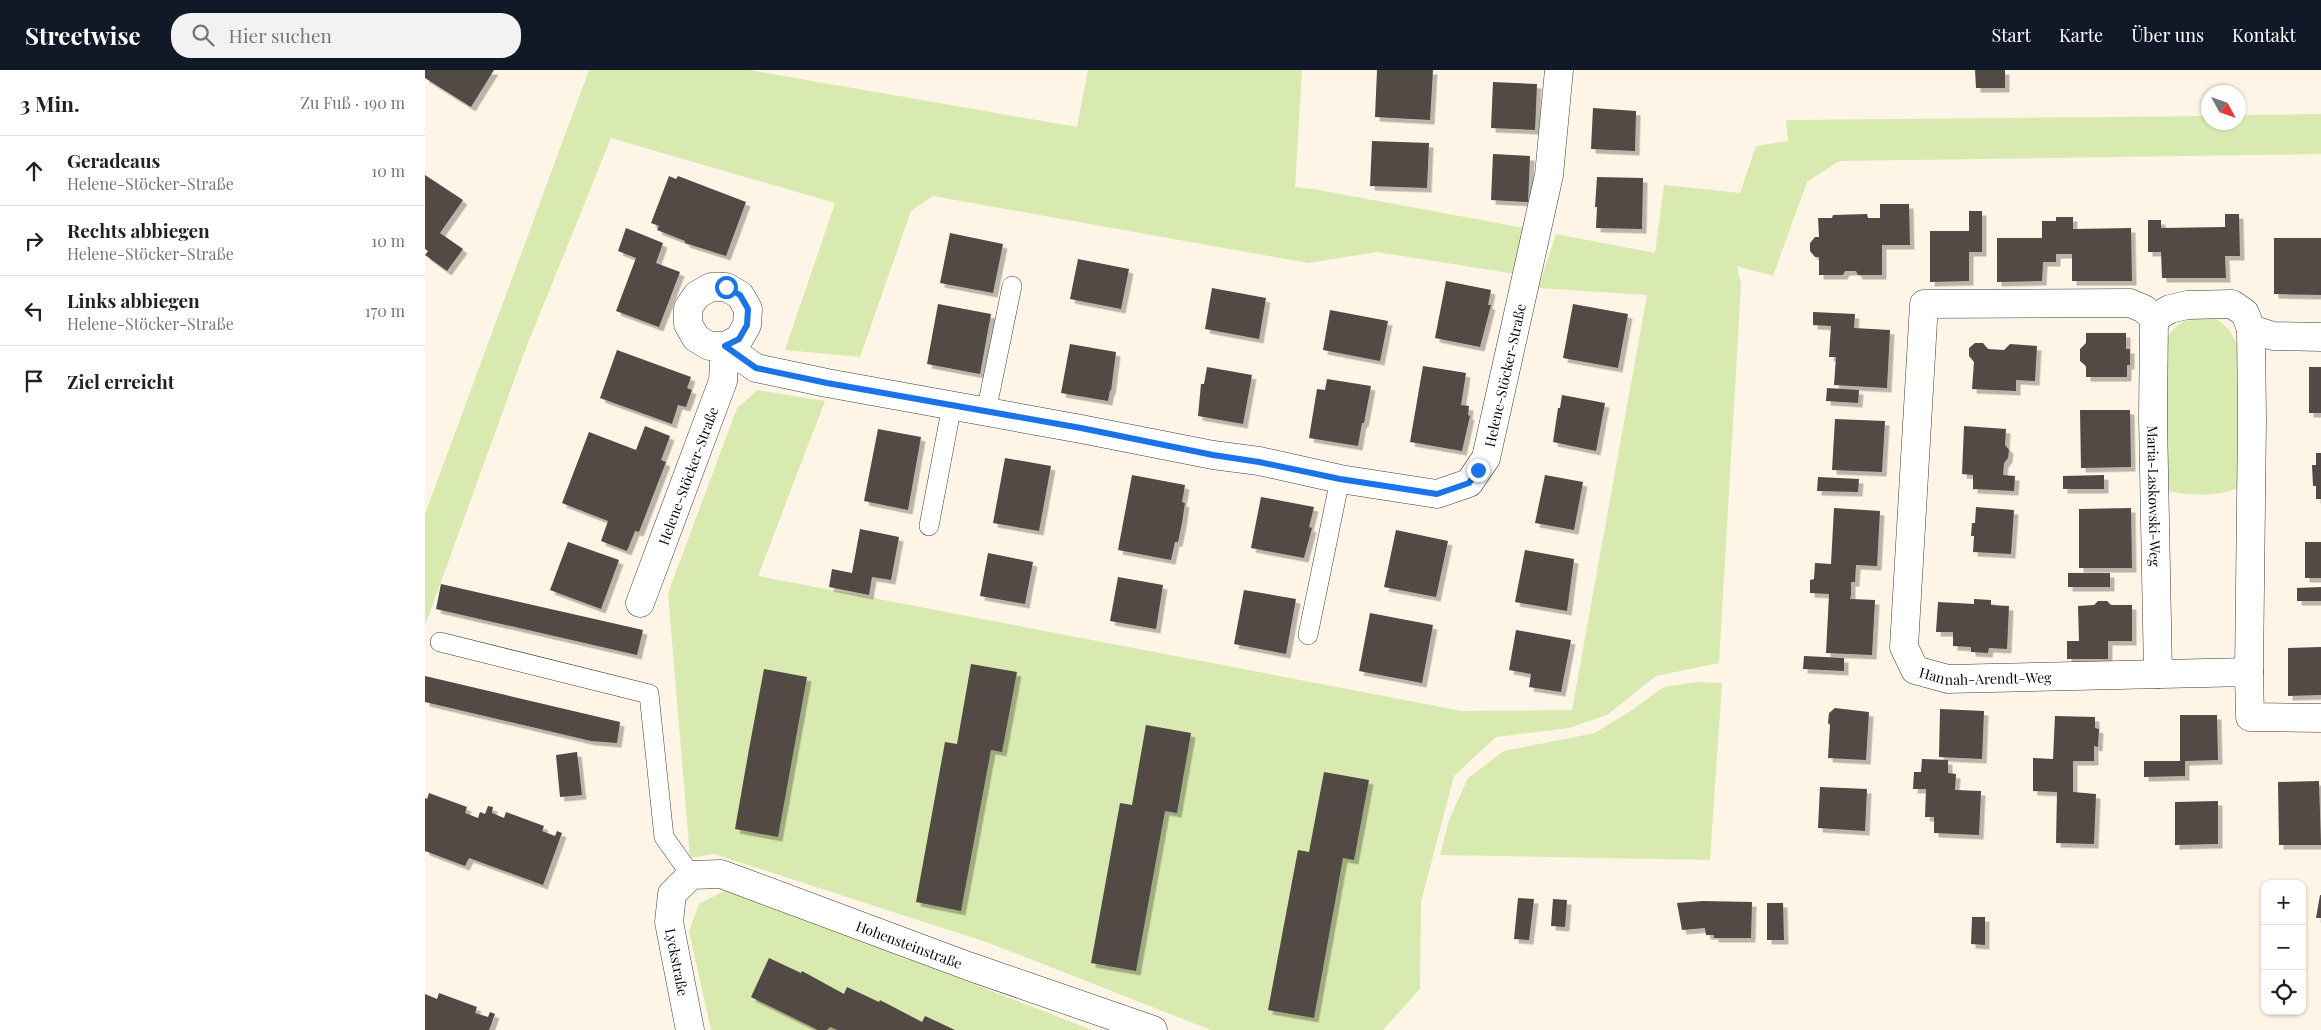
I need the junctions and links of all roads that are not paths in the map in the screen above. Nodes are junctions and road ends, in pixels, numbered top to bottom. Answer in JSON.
{"nodes":[{"id":1,"x":1559,"y":70,"type":"edge"},
{"id":2,"x":1012,"y":286,"type":"dead end"},
{"id":3,"x":2154,"y":318,"type":"junction"},
{"id":4,"x":2251,"y":329,"type":"junction"},
{"id":5,"x":2321,"y":337,"type":"edge"},
{"id":6,"x":952,"y":405,"type":"junction"},
{"id":7,"x":986,"y":412,"type":"junction"},
{"id":8,"x":1340,"y":479,"type":"junction"},
{"id":9,"x":929,"y":526,"type":"dead end"},
{"id":10,"x":640,"y":603,"type":"dead end"},
{"id":11,"x":1308,"y":635,"type":"dead end"},
{"id":12,"x":440,"y":642,"type":"dead end"},
{"id":13,"x":2249,"y":672,"type":"junction"},
{"id":14,"x":2158,"y":674,"type":"junction"},
{"id":15,"x":2321,"y":718,"type":"edge"},
{"id":16,"x":681,"y":885,"type":"junction"},
{"id":17,"x":689,"y":1030,"type":"edge"},
{"id":18,"x":1153,"y":1030,"type":"edge"}],
"edges":[{"from":1,"to":8,"type":"street","name":"Helene-Stöcker-Straße"},
{"from":2,"to":7,"type":"lane"},
{"from":3,"to":4,"type":"street"},
{"from":3,"to":14,"type":"street","name":"Maria-Laskowski-Weg"},
{"from":3,"to":14,"type":"street","name":"Hannah-Arendt-Weg"},
{"from":4,"to":5,"type":"street"},
{"from":4,"to":13,"type":"street"},
{"from":6,"to":7,"type":"street","name":"Helene-Stöcker-Straße"},
{"from":6,"to":9,"type":"lane"},
{"from":6,"to":10,"type":"street","name":"Helene-Stöcker-Straße"},
{"from":7,"to":8,"type":"street","name":"Helene-Stöcker-Straße"},
{"from":8,"to":11,"type":"lane"},
{"from":12,"to":16,"type":"lane"},
{"from":13,"to":14,"type":"street","name":"Hannah-Arendt-Weg"},
{"from":13,"to":15,"type":"street"},
{"from":16,"to":17,"type":"street","name":"Lyckstraße"},
{"from":16,"to":18,"type":"street","name":"Hohensteinstraße"}]}
